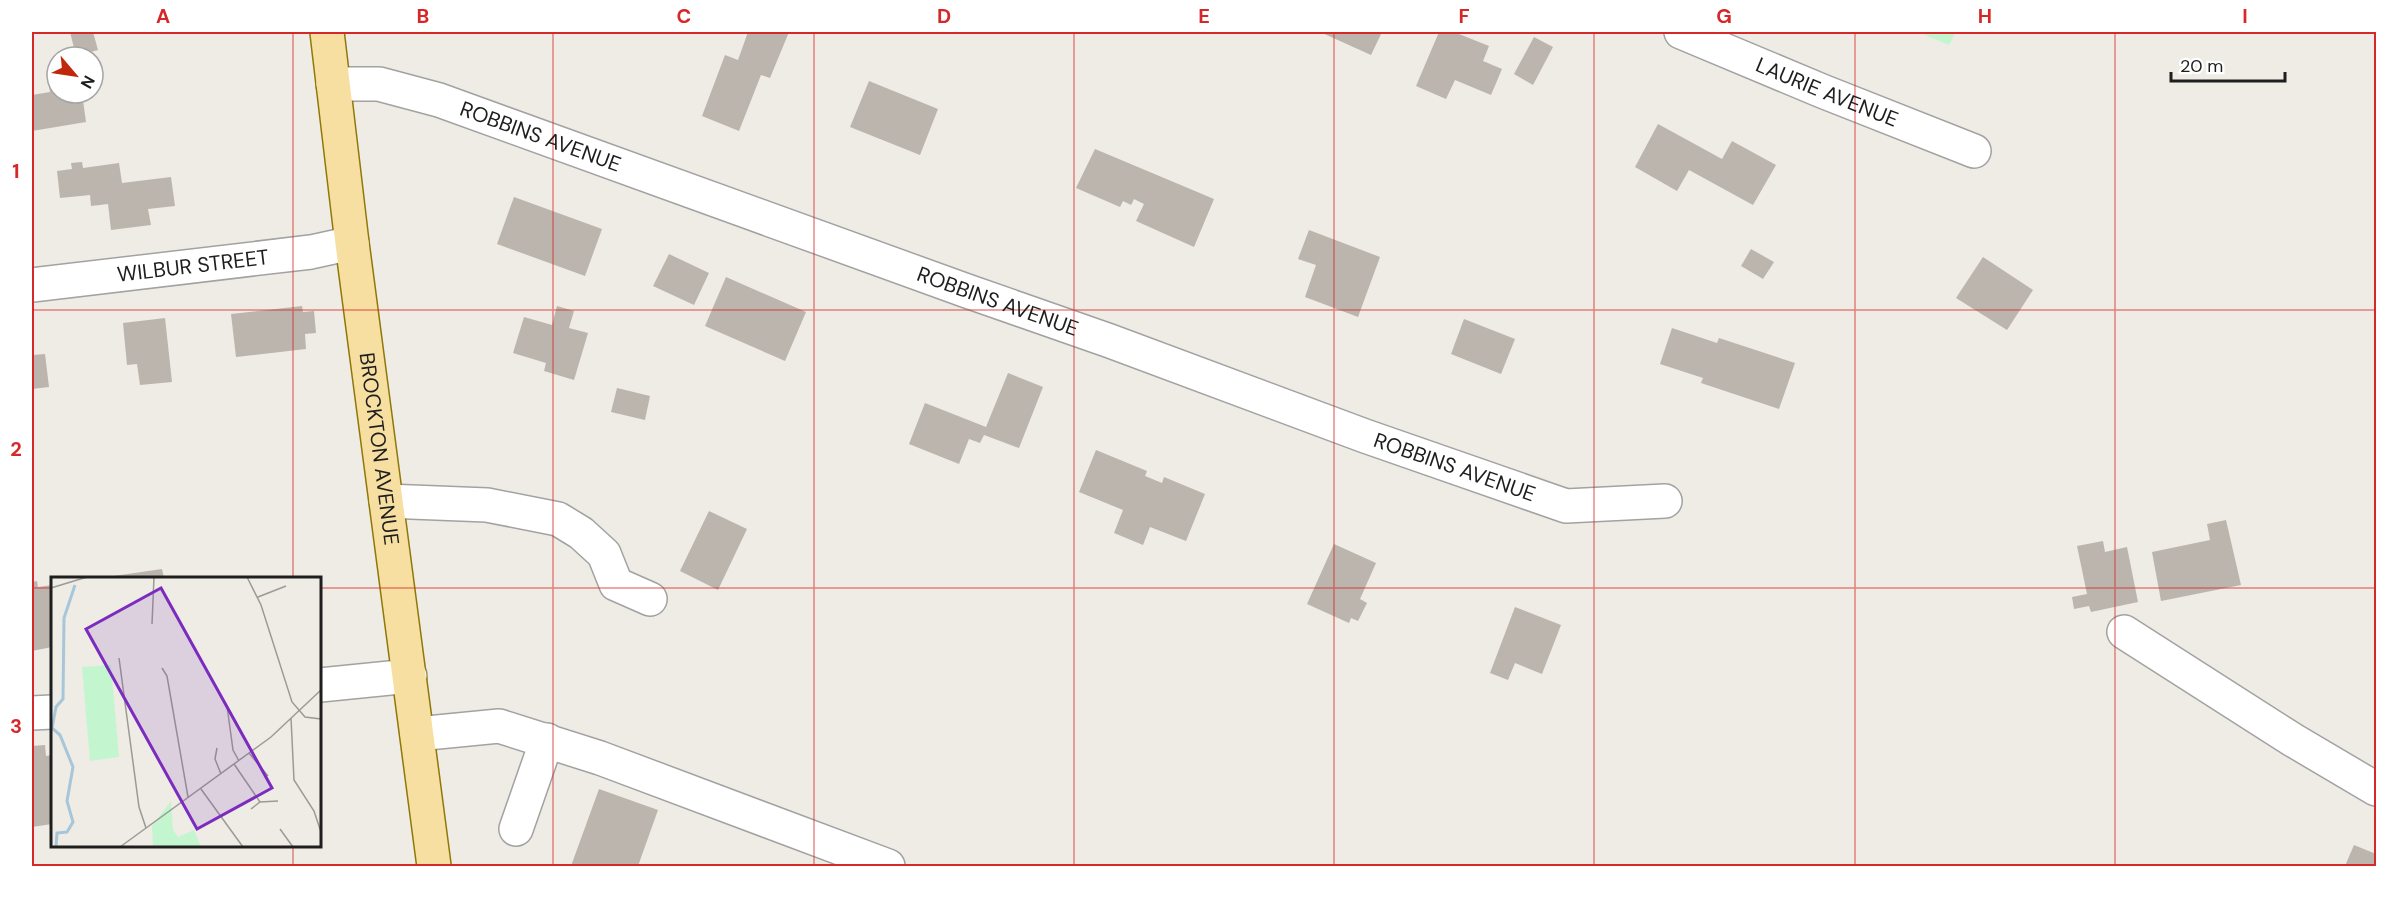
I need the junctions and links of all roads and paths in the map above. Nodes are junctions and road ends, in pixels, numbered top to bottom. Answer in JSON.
{"nodes":[{"id":1,"x":327,"y":32,"type":"edge"},
{"id":2,"x":1681,"y":32,"type":"edge"},
{"id":3,"x":333,"y":84,"type":"junction"},
{"id":4,"x":1974,"y":151,"type":"dead end"},
{"id":5,"x":352,"y":243,"type":"junction"},
{"id":6,"x":32,"y":285,"type":"edge"},
{"id":7,"x":386,"y":501,"type":"junction"},
{"id":8,"x":1665,"y":501,"type":"dead end"},
{"id":9,"x":650,"y":598,"type":"dead end"},
{"id":10,"x":2124,"y":632,"type":"dead end"},
{"id":11,"x":410,"y":676,"type":"junction"},
{"id":12,"x":321,"y":685,"type":"edge"},
{"id":13,"x":51,"y":712,"type":"edge"},
{"id":14,"x":32,"y":713,"type":"edge"},
{"id":15,"x":417,"y":734,"type":"junction"},
{"id":16,"x":548,"y":740,"type":"junction"},
{"id":17,"x":2376,"y":789,"type":"edge"},
{"id":18,"x":516,"y":829,"type":"dead end"},
{"id":19,"x":434,"y":867,"type":"edge"},
{"id":20,"x":888,"y":867,"type":"edge"}],
"edges":[{"from":1,"to":3,"type":"main road","name":"BROCKTON AVENUE"},
{"from":2,"to":4,"type":"street","name":"LAURIE AVENUE"},
{"from":3,"to":5,"type":"main road","name":"BROCKTON AVENUE"},
{"from":3,"to":8,"type":"street","name":"ROBBINS AVENUE"},
{"from":5,"to":6,"type":"street","name":"WILBUR STREET"},
{"from":5,"to":7,"type":"main road","name":"BROCKTON AVENUE"},
{"from":7,"to":9,"type":"street"},
{"from":7,"to":11,"type":"main road","name":"BROCKTON AVENUE"},
{"from":10,"to":17,"type":"street"},
{"from":11,"to":12,"type":"street"},
{"from":11,"to":15,"type":"main road","name":"BROCKTON AVENUE"},
{"from":13,"to":14,"type":"street"},
{"from":15,"to":16,"type":"street"},
{"from":15,"to":19,"type":"main road","name":"BROCKTON AVENUE"},
{"from":16,"to":18,"type":"street"},
{"from":16,"to":20,"type":"street"}]}
